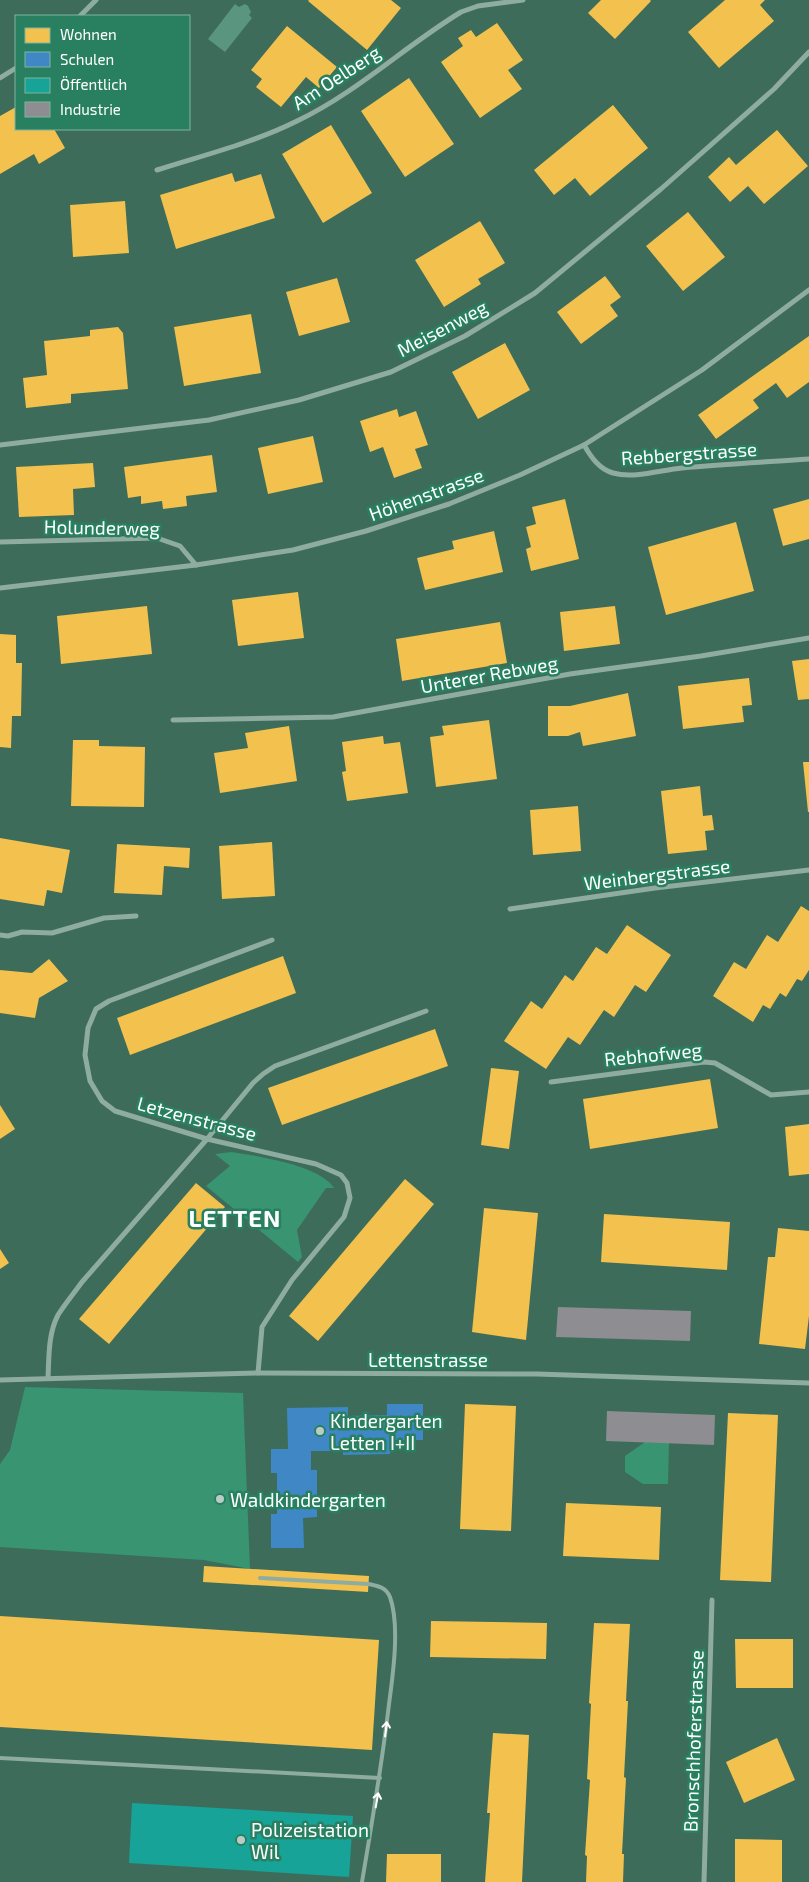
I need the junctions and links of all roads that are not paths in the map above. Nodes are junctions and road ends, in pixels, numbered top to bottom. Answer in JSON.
{"nodes":[{"id":1,"x":96,"y":0,"type":"edge"},
{"id":2,"x":523,"y":0,"type":"edge"},
{"id":3,"x":81,"y":15,"type":"edge"},
{"id":4,"x":809,"y":52,"type":"edge"},
{"id":5,"x":15,"y":69,"type":"edge"},
{"id":6,"x":0,"y":78,"type":"edge"},
{"id":7,"x":157,"y":170,"type":"dead end"},
{"id":8,"x":809,"y":290,"type":"edge"},
{"id":9,"x":0,"y":445,"type":"edge"},
{"id":10,"x":584,"y":445,"type":"junction"},
{"id":11,"x":809,"y":460,"type":"edge"},
{"id":12,"x":0,"y":542,"type":"edge"},
{"id":13,"x":196,"y":564,"type":"junction"},
{"id":14,"x":0,"y":588,"type":"edge"},
{"id":15,"x":809,"y":638,"type":"edge"},
{"id":16,"x":173,"y":720,"type":"dead end"},
{"id":17,"x":809,"y":870,"type":"edge"},
{"id":18,"x":510,"y":909,"type":"dead end"},
{"id":19,"x":136,"y":916,"type":"dead end"},
{"id":20,"x":0,"y":935,"type":"edge"},
{"id":21,"x":272,"y":940,"type":"dead end"},
{"id":22,"x":426,"y":1011,"type":"dead end"},
{"id":23,"x":551,"y":1082,"type":"dead end"},
{"id":24,"x":809,"y":1092,"type":"edge"},
{"id":25,"x":207,"y":1139,"type":"junction"},
{"id":26,"x":258,"y":1373,"type":"junction"},
{"id":27,"x":48,"y":1378,"type":"junction"},
{"id":28,"x":0,"y":1380,"type":"edge"},
{"id":29,"x":809,"y":1383,"type":"edge"},
{"id":30,"x":260,"y":1578,"type":"dead end"},
{"id":31,"x":712,"y":1600,"type":"dead end"},
{"id":32,"x":0,"y":1758,"type":"edge"},
{"id":33,"x":380,"y":1778,"type":"junction"},
{"id":34,"x":362,"y":1882,"type":"edge"},
{"id":35,"x":704,"y":1882,"type":"edge"}],
"edges":[{"from":1,"to":3,"type":"street"},
{"from":2,"to":7,"type":"street","name":"Am Oelberg"},
{"from":4,"to":9,"type":"street","name":"Meisenweg"},
{"from":5,"to":6,"type":"street"},
{"from":8,"to":10,"type":"street","name":"Höhenstrasse"},
{"from":10,"to":11,"type":"street","name":"Rebbergstrasse"},
{"from":10,"to":13,"type":"street","name":"Höhenstrasse"},
{"from":12,"to":13,"type":"street","name":"Holunderweg"},
{"from":13,"to":14,"type":"street","name":"Höhenstrasse"},
{"from":15,"to":16,"type":"street","name":"Unterer Rebweg"},
{"from":17,"to":18,"type":"street","name":"Weinbergstrasse"},
{"from":19,"to":20,"type":"street"},
{"from":21,"to":25,"type":"street","name":"Letzenstrasse"},
{"from":22,"to":25,"type":"street"},
{"from":23,"to":24,"type":"street","name":"Rebhofweg"},
{"from":25,"to":26,"type":"street","name":"Letzenstrasse"},
{"from":25,"to":27,"type":"street"},
{"from":26,"to":27,"type":"street","name":"Lettenstrasse"},
{"from":26,"to":29,"type":"street","name":"Lettenstrasse"},
{"from":27,"to":28,"type":"street","name":"Lettenstrasse"},
{"from":33,"to":30,"type":"lane","one_way":true},
{"from":31,"to":35,"type":"street","name":"Bronschhoferstrasse"},
{"from":32,"to":33,"type":"lane"},
{"from":34,"to":33,"type":"lane","one_way":true}]}
